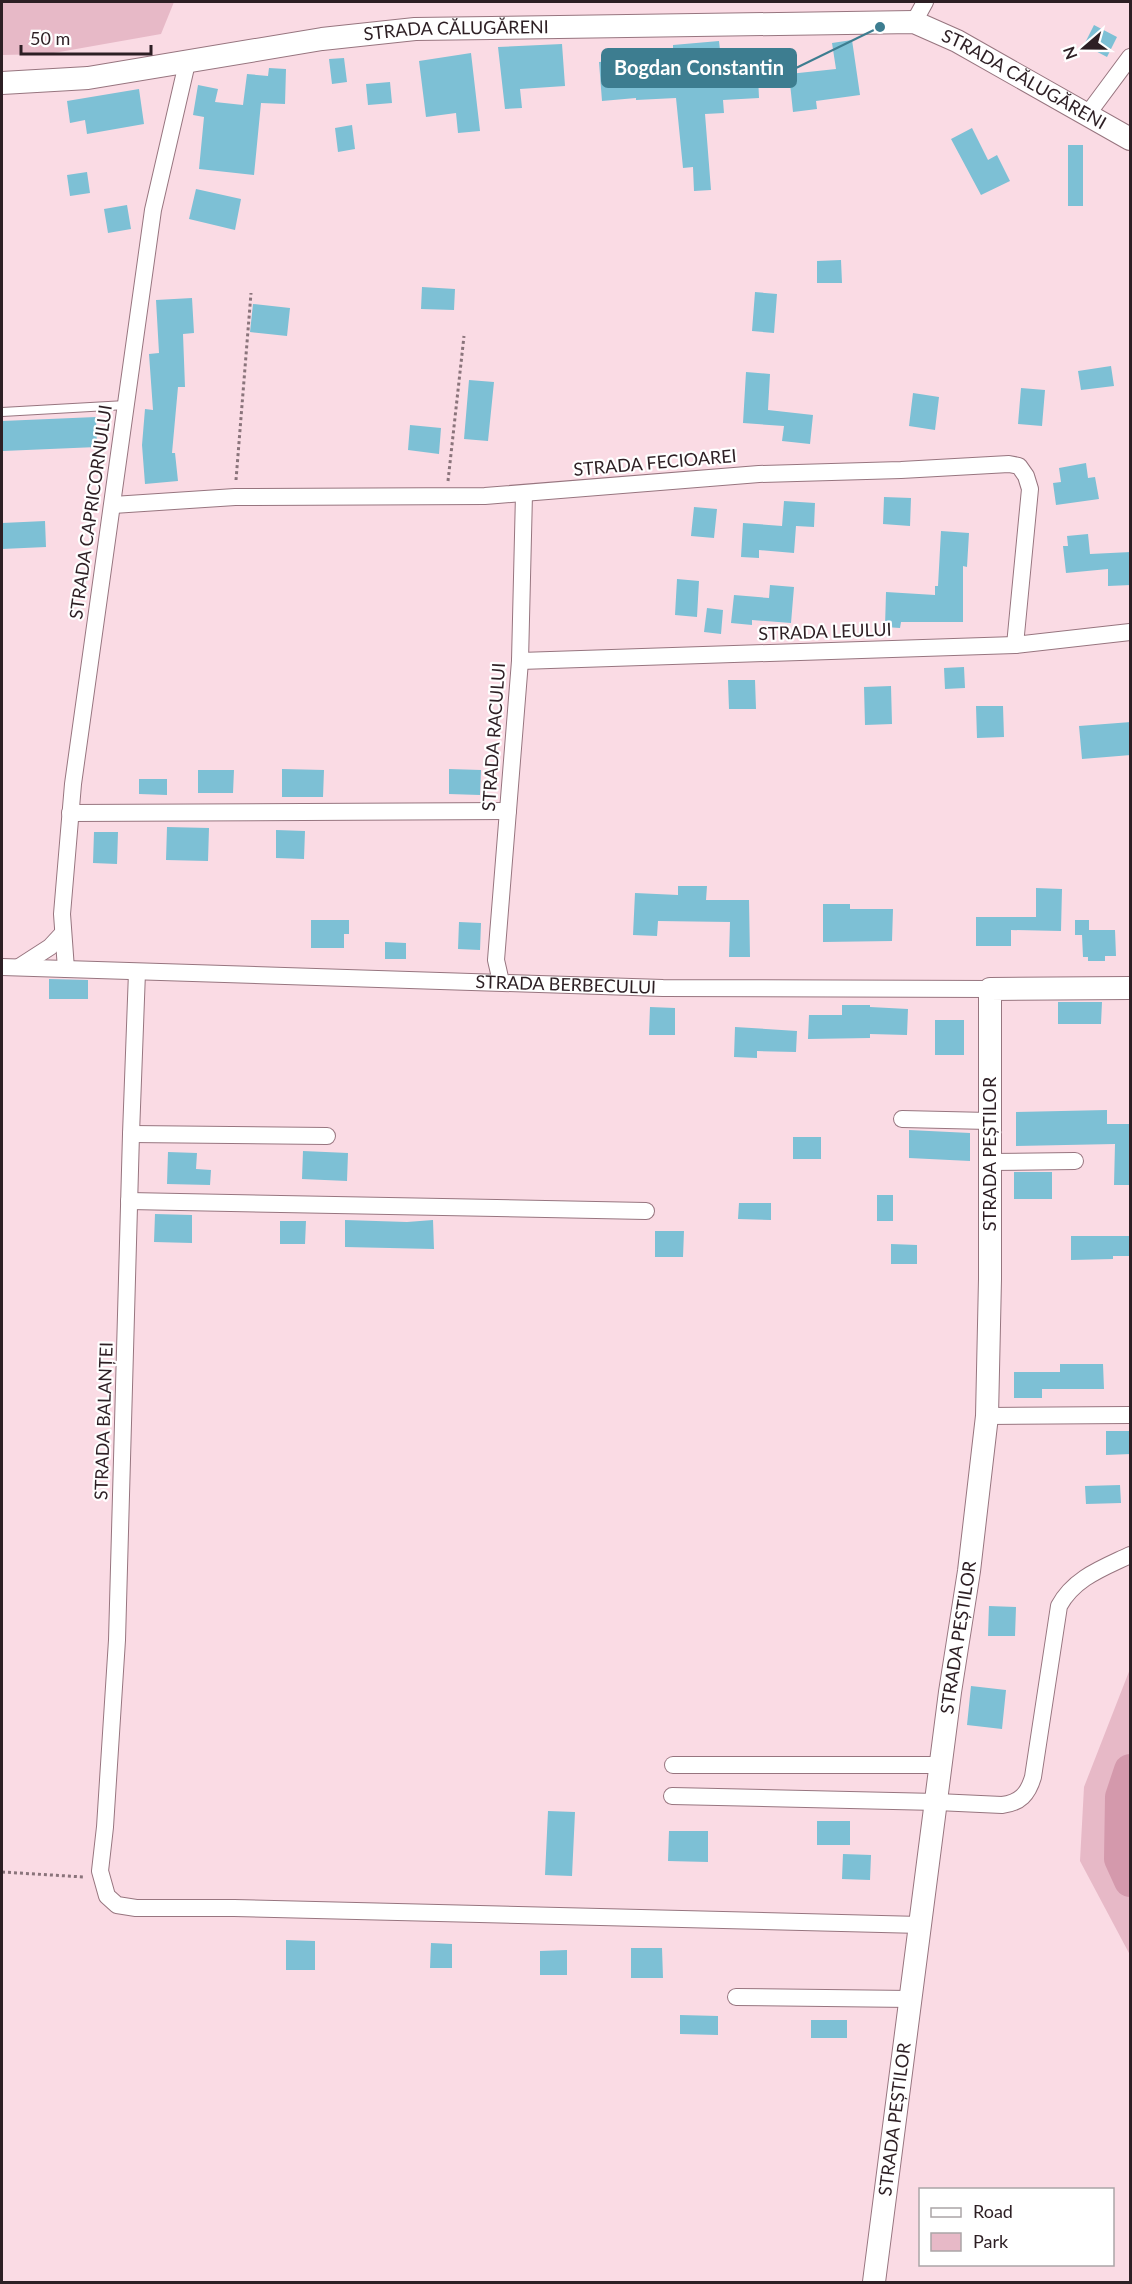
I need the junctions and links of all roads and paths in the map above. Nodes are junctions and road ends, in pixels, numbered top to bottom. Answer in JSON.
{"nodes":[{"id":1,"x":925,"y":2,"type":"edge"},
{"id":2,"x":914,"y":21,"type":"junction"},
{"id":3,"x":1131,"y":57,"type":"edge"},
{"id":4,"x":186,"y":63,"type":"junction"},
{"id":5,"x":2,"y":83,"type":"edge"},
{"id":6,"x":1087,"y":115,"type":"junction"},
{"id":7,"x":1131,"y":139,"type":"edge"},
{"id":8,"x":251,"y":293,"type":"dead end"},
{"id":9,"x":465,"y":336,"type":"dead end"},
{"id":10,"x":126,"y":405,"type":"junction"},
{"id":11,"x":2,"y":412,"type":"edge"},
{"id":12,"x":524,"y":494,"type":"junction"},
{"id":13,"x":447,"y":495,"type":"junction"},
{"id":14,"x":235,"y":497,"type":"junction"},
{"id":15,"x":112,"y":505,"type":"junction"},
{"id":16,"x":1131,"y":632,"type":"edge"},
{"id":17,"x":1015,"y":645,"type":"junction"},
{"id":18,"x":520,"y":661,"type":"junction"},
{"id":19,"x":508,"y":811,"type":"junction"},
{"id":20,"x":70,"y":813,"type":"junction"},
{"id":21,"x":63,"y":933,"type":"junction"},
{"id":22,"x":10,"y":968,"type":"edge"},
{"id":23,"x":66,"y":969,"type":"junction"},
{"id":24,"x":137,"y":972,"type":"junction"},
{"id":25,"x":501,"y":982,"type":"junction"},
{"id":26,"x":1131,"y":988,"type":"edge"},
{"id":27,"x":990,"y":989,"type":"junction"},
{"id":28,"x":902,"y":1119,"type":"dead end"},
{"id":29,"x":989,"y":1121,"type":"junction"},
{"id":30,"x":131,"y":1134,"type":"junction"},
{"id":31,"x":327,"y":1136,"type":"dead end"},
{"id":32,"x":1075,"y":1161,"type":"dead end"},
{"id":33,"x":990,"y":1162,"type":"junction"},
{"id":34,"x":129,"y":1201,"type":"junction"},
{"id":35,"x":646,"y":1212,"type":"dead end"},
{"id":36,"x":1131,"y":1414,"type":"edge"},
{"id":37,"x":987,"y":1416,"type":"junction"},
{"id":38,"x":1131,"y":1555,"type":"edge"},
{"id":39,"x":673,"y":1765,"type":"dead end"},
{"id":40,"x":941,"y":1765,"type":"junction"},
{"id":41,"x":672,"y":1796,"type":"dead end"},
{"id":42,"x":938,"y":1802,"type":"junction"},
{"id":43,"x":100,"y":1871,"type":"junction"},
{"id":44,"x":2,"y":1872,"type":"edge"},
{"id":45,"x":921,"y":1925,"type":"junction"},
{"id":46,"x":736,"y":1997,"type":"dead end"},
{"id":47,"x":911,"y":1999,"type":"junction"},
{"id":48,"x":874,"y":2283,"type":"edge"}],
"edges":[{"from":1,"to":2,"type":"street"},
{"from":2,"to":4,"type":"street","name":"STRADA CĂLUGĂRENI"},
{"from":2,"to":6,"type":"street","name":"STRADA CĂLUGĂRENI"},
{"from":3,"to":6,"type":"street"},
{"from":4,"to":5,"type":"street","name":"STRADA CĂLUGĂRENI"},
{"from":4,"to":10,"type":"street","name":"STRADA CAPRICORNULUI"},
{"from":6,"to":7,"type":"street","name":"STRADA CĂLUGĂRENI"},
{"from":8,"to":14,"type":"path"},
{"from":9,"to":13,"type":"path"},
{"from":10,"to":11,"type":"lane"},
{"from":10,"to":15,"type":"street","name":"STRADA CAPRICORNULUI"},
{"from":12,"to":13,"type":"street","name":"STRADA FECIOAREI"},
{"from":12,"to":17,"type":"street","name":"STRADA FECIOAREI"},
{"from":12,"to":18,"type":"street","name":"STRADA RACULUI"},
{"from":13,"to":14,"type":"street","name":"STRADA FECIOAREI"},
{"from":14,"to":15,"type":"street","name":"STRADA FECIOAREI"},
{"from":15,"to":20,"type":"street","name":"STRADA CAPRICORNULUI"},
{"from":16,"to":17,"type":"street","name":"STRADA LEULUI"},
{"from":17,"to":18,"type":"street","name":"STRADA LEULUI"},
{"from":18,"to":19,"type":"street","name":"STRADA RACULUI"},
{"from":19,"to":20,"type":"street"},
{"from":19,"to":25,"type":"street","name":"STRADA RACULUI"},
{"from":20,"to":21,"type":"street","name":"STRADA CAPRICORNULUI"},
{"from":21,"to":22,"type":"street"},
{"from":21,"to":23,"type":"street","name":"STRADA CAPRICORNULUI"},
{"from":22,"to":23,"type":"street","name":"STRADA BERBECULUI"},
{"from":23,"to":24,"type":"street","name":"STRADA BERBECULUI"},
{"from":24,"to":25,"type":"street","name":"STRADA BERBECULUI"},
{"from":24,"to":30,"type":"street","name":"STRADA BALANȚEI"},
{"from":25,"to":27,"type":"street","name":"STRADA BERBECULUI"},
{"from":26,"to":27,"type":"street","name":"STRADA BERBECULUI"},
{"from":27,"to":29,"type":"street","name":"STRADA PEȘTILOR"},
{"from":28,"to":29,"type":"street"},
{"from":29,"to":33,"type":"street","name":"STRADA PEȘTILOR"},
{"from":30,"to":31,"type":"street"},
{"from":30,"to":34,"type":"street","name":"STRADA BALANȚEI"},
{"from":32,"to":33,"type":"street"},
{"from":33,"to":37,"type":"street","name":"STRADA PEȘTILOR"},
{"from":34,"to":35,"type":"street"},
{"from":34,"to":43,"type":"street","name":"STRADA BALANȚEI"},
{"from":36,"to":37,"type":"street"},
{"from":37,"to":40,"type":"street","name":"STRADA PEȘTILOR"},
{"from":38,"to":42,"type":"street"},
{"from":39,"to":40,"type":"street"},
{"from":40,"to":42,"type":"street","name":"STRADA PEȘTILOR"},
{"from":41,"to":42,"type":"street"},
{"from":42,"to":45,"type":"street","name":"STRADA PEȘTILOR"},
{"from":43,"to":44,"type":"path"},
{"from":43,"to":45,"type":"street"},
{"from":45,"to":47,"type":"street","name":"STRADA PEȘTILOR"},
{"from":46,"to":47,"type":"street"},
{"from":47,"to":48,"type":"street","name":"STRADA PEȘTILOR"}]}
